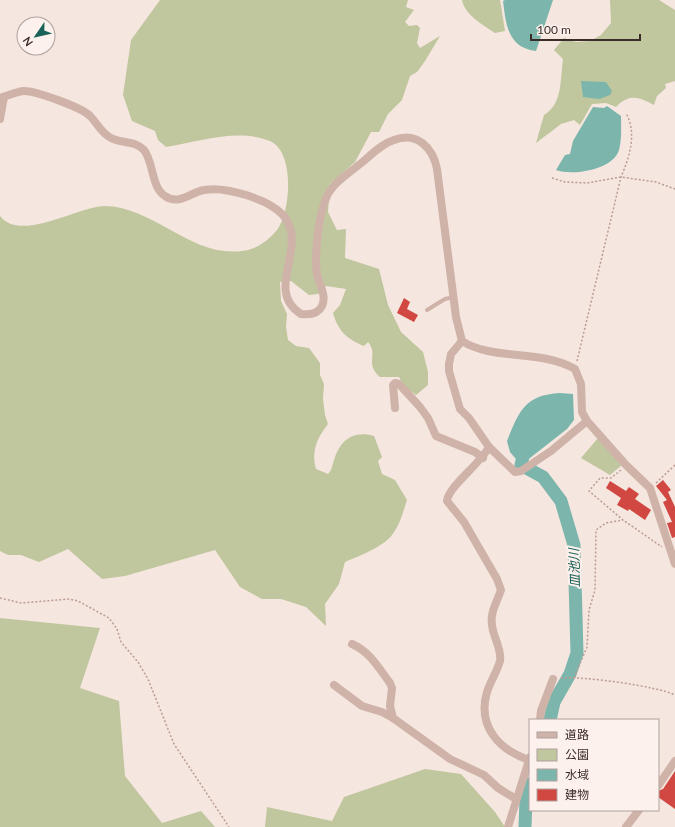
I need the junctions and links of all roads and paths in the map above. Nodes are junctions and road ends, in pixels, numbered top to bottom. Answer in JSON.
{"nodes":[{"id":1,"x":2,"y":97,"type":"edge"},
{"id":2,"x":626,"y":113,"type":"dead end"},
{"id":3,"x":0,"y":120,"type":"edge"},
{"id":4,"x":621,"y":176,"type":"junction"},
{"id":5,"x":552,"y":178,"type":"dead end"},
{"id":6,"x":675,"y":189,"type":"edge"},
{"id":7,"x":454,"y":297,"type":"junction"},
{"id":8,"x":427,"y":310,"type":"dead end"},
{"id":9,"x":462,"y":341,"type":"junction"},
{"id":10,"x":575,"y":369,"type":"junction"},
{"id":11,"x":395,"y":408,"type":"dead end"},
{"id":12,"x":587,"y":421,"type":"junction"},
{"id":13,"x":489,"y":447,"type":"junction"},
{"id":14,"x":483,"y":458,"type":"junction"},
{"id":15,"x":626,"y":465,"type":"junction"},
{"id":16,"x":675,"y":465,"type":"edge"},
{"id":17,"x":650,"y":488,"type":"junction"},
{"id":18,"x":623,"y":520,"type":"junction"},
{"id":19,"x":670,"y":552,"type":"junction"},
{"id":20,"x":675,"y":564,"type":"edge"},
{"id":21,"x":0,"y":598,"type":"edge"},
{"id":22,"x":352,"y":644,"type":"dead end"},
{"id":23,"x":563,"y":678,"type":"dead end"},
{"id":24,"x":574,"y":678,"type":"junction"},
{"id":25,"x":553,"y":679,"type":"dead end"},
{"id":26,"x":334,"y":685,"type":"dead end"},
{"id":27,"x":675,"y":695,"type":"edge"},
{"id":28,"x":393,"y":718,"type":"junction"},
{"id":29,"x":540,"y":719,"type":"edge"},
{"id":30,"x":529,"y":759,"type":"edge"},
{"id":31,"x":674,"y":766,"type":"edge"},
{"id":32,"x":659,"y":785,"type":"edge"},
{"id":33,"x":516,"y":799,"type":"junction"},
{"id":34,"x":639,"y":811,"type":"edge"},
{"id":35,"x":229,"y":827,"type":"edge"},
{"id":36,"x":508,"y":827,"type":"edge"},
{"id":37,"x":626,"y":827,"type":"edge"}],
"edges":[{"from":1,"to":3,"type":"street"},
{"from":1,"to":7,"type":"street"},
{"from":2,"to":4,"type":"path"},
{"from":4,"to":5,"type":"path"},
{"from":4,"to":6,"type":"path"},
{"from":4,"to":10,"type":"path"},
{"from":7,"to":8,"type":"lane"},
{"from":7,"to":9,"type":"street"},
{"from":9,"to":10,"type":"street"},
{"from":9,"to":13,"type":"street"},
{"from":10,"to":12,"type":"street"},
{"from":11,"to":14,"type":"street"},
{"from":12,"to":13,"type":"street"},
{"from":12,"to":15,"type":"street"},
{"from":13,"to":14,"type":"street"},
{"from":14,"to":30,"type":"street"},
{"from":15,"to":17,"type":"street"},
{"from":15,"to":18,"type":"path"},
{"from":16,"to":17,"type":"path"},
{"from":17,"to":19,"type":"street"},
{"from":18,"to":19,"type":"path"},
{"from":18,"to":24,"type":"path"},
{"from":19,"to":20,"type":"street"},
{"from":21,"to":35,"type":"path"},
{"from":22,"to":28,"type":"street"},
{"from":23,"to":24,"type":"path"},
{"from":24,"to":27,"type":"path"},
{"from":25,"to":29,"type":"street"},
{"from":26,"to":28,"type":"street"},
{"from":28,"to":33,"type":"street"},
{"from":30,"to":33,"type":"street"},
{"from":31,"to":32,"type":"street"},
{"from":33,"to":36,"type":"street"},
{"from":34,"to":37,"type":"street"}]}
